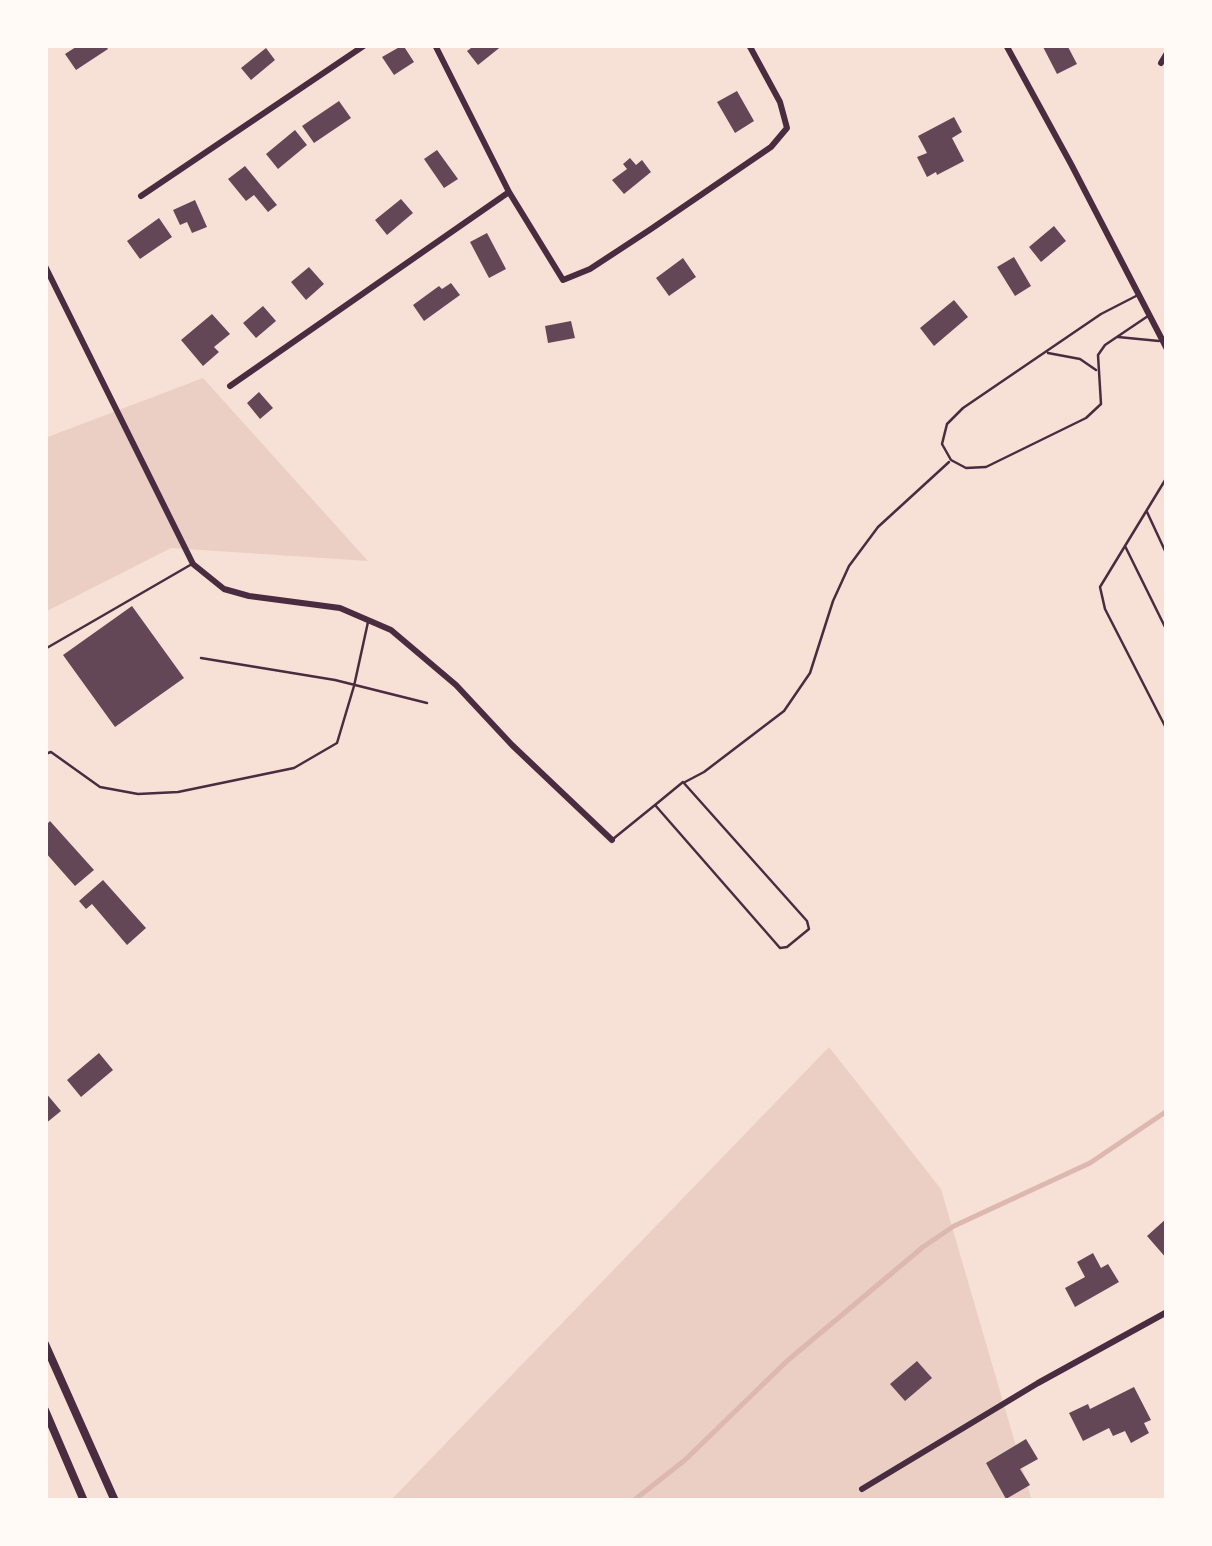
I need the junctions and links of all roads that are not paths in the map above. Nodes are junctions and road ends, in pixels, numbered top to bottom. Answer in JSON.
{"nodes":[{"id":1,"x":366,"y":45,"type":"edge"},
{"id":2,"x":436,"y":45,"type":"edge"},
{"id":3,"x":748,"y":45,"type":"edge"},
{"id":4,"x":1006,"y":45,"type":"edge"},
{"id":5,"x":1167,"y":53,"type":"edge"},
{"id":6,"x":1161,"y":64,"type":"dead end"},
{"id":7,"x":509,"y":192,"type":"junction"},
{"id":8,"x":141,"y":196,"type":"dead end"},
{"id":9,"x":45,"y":266,"type":"edge"},
{"id":10,"x":1139,"y":294,"type":"junction"},
{"id":11,"x":1150,"y":315,"type":"junction"},
{"id":12,"x":1116,"y":337,"type":"junction"},
{"id":13,"x":1165,"y":345,"type":"edge"},
{"id":14,"x":1047,"y":353,"type":"junction"},
{"id":15,"x":1097,"y":370,"type":"junction"},
{"id":16,"x":230,"y":386,"type":"dead end"},
{"id":17,"x":951,"y":460,"type":"junction"},
{"id":18,"x":1167,"y":477,"type":"edge"},
{"id":19,"x":1146,"y":510,"type":"junction"},
{"id":20,"x":1124,"y":544,"type":"junction"},
{"id":21,"x":1167,"y":555,"type":"edge"},
{"id":22,"x":193,"y":564,"type":"junction"},
{"id":23,"x":369,"y":618,"type":"junction"},
{"id":24,"x":1167,"y":630,"type":"edge"},
{"id":25,"x":45,"y":648,"type":"edge"},
{"id":26,"x":201,"y":658,"type":"dead end"},
{"id":27,"x":354,"y":686,"type":"junction"},
{"id":28,"x":427,"y":703,"type":"dead end"},
{"id":29,"x":1167,"y":730,"type":"edge"},
{"id":30,"x":45,"y":754,"type":"edge"},
{"id":31,"x":683,"y":782,"type":"junction"},
{"id":32,"x":655,"y":805,"type":"junction"},
{"id":33,"x":612,"y":840,"type":"joint"},
{"id":34,"x":1167,"y":1312,"type":"edge"},
{"id":35,"x":45,"y":1344,"type":"edge"},
{"id":36,"x":45,"y":1410,"type":"edge"},
{"id":37,"x":862,"y":1489,"type":"dead end"},
{"id":38,"x":84,"y":1501,"type":"edge"},
{"id":39,"x":115,"y":1501,"type":"edge"}],
"edges":[{"from":1,"to":8,"type":"street"},
{"from":2,"to":7,"type":"street"},
{"from":3,"to":7,"type":"street"},
{"from":4,"to":10,"type":"street"},
{"from":5,"to":6,"type":"street"},
{"from":7,"to":16,"type":"street"},
{"from":9,"to":22,"type":"street"},
{"from":10,"to":11,"type":"street"},
{"from":10,"to":14,"type":"lane"},
{"from":11,"to":12,"type":"lane"},
{"from":11,"to":13,"type":"street"},
{"from":12,"to":13,"type":"lane"},
{"from":12,"to":15,"type":"lane"},
{"from":14,"to":15,"type":"lane"},
{"from":14,"to":17,"type":"lane"},
{"from":15,"to":17,"type":"lane"},
{"from":17,"to":31,"type":"lane"},
{"from":18,"to":19,"type":"lane"},
{"from":19,"to":20,"type":"lane"},
{"from":19,"to":21,"type":"lane"},
{"from":20,"to":24,"type":"lane"},
{"from":20,"to":29,"type":"lane"},
{"from":22,"to":23,"type":"street"},
{"from":22,"to":25,"type":"lane"},
{"from":23,"to":27,"type":"lane"},
{"from":23,"to":33,"type":"street"},
{"from":26,"to":27,"type":"lane"},
{"from":27,"to":28,"type":"lane"},
{"from":27,"to":30,"type":"lane"},
{"from":31,"to":32,"type":"lane"},
{"from":31,"to":32,"type":"lane"},
{"from":32,"to":33,"type":"lane"},
{"from":34,"to":37,"type":"street"},
{"from":35,"to":39,"type":"street"},
{"from":36,"to":38,"type":"street"}]}
